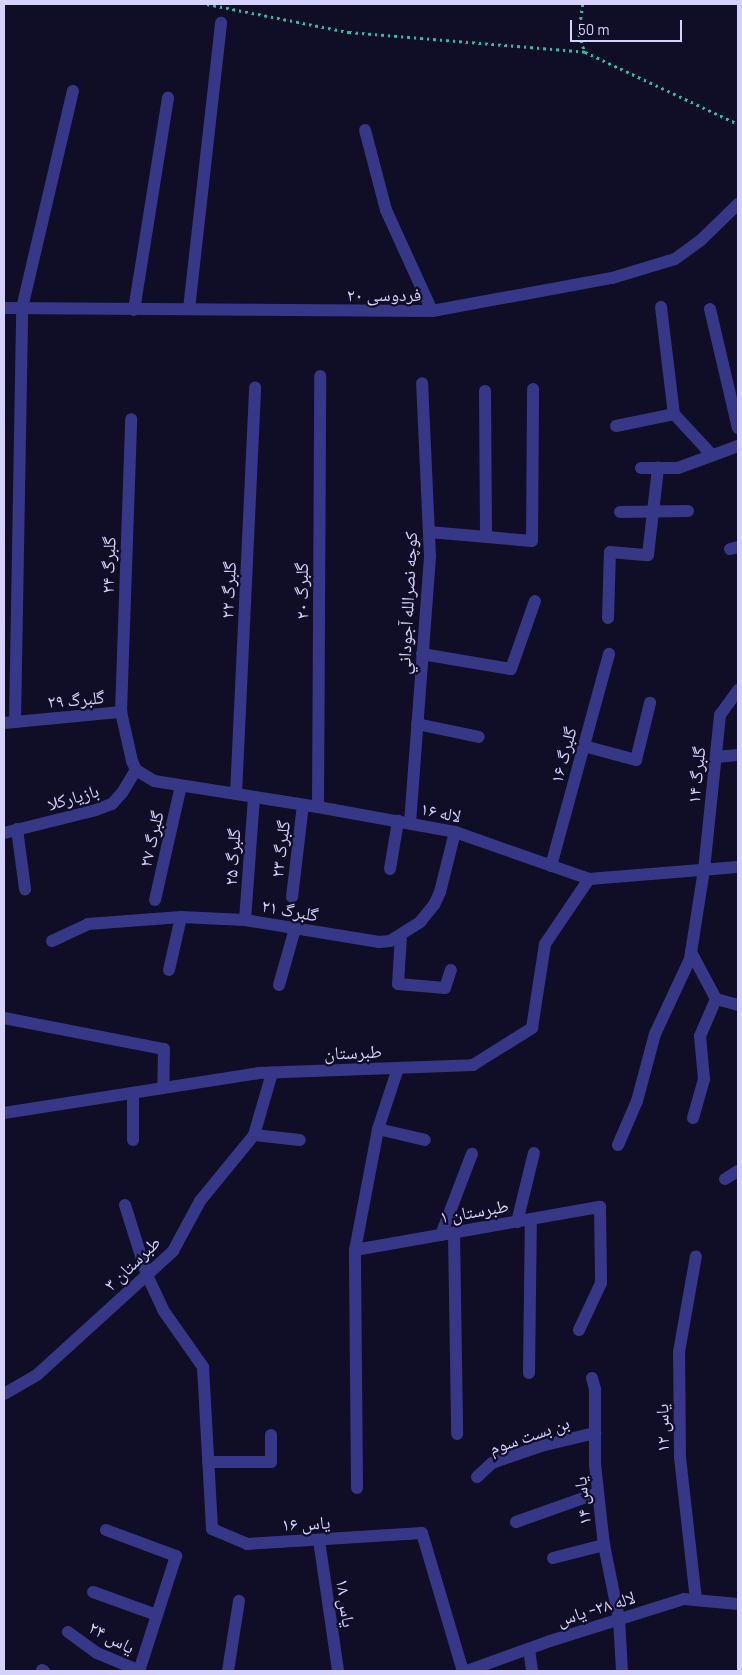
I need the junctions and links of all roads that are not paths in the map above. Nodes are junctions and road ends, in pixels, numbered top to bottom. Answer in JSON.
{"nodes":[{"id":1,"x":220,"y":23,"type":"dead end"},
{"id":2,"x":74,"y":90,"type":"dead end"},
{"id":3,"x":168,"y":98,"type":"dead end"},
{"id":4,"x":364,"y":130,"type":"dead end"},
{"id":5,"x":738,"y":204,"type":"edge"},
{"id":6,"x":661,"y":307,"type":"dead end"},
{"id":7,"x":4,"y":308,"type":"edge"},
{"id":8,"x":22,"y":308,"type":"junction"},
{"id":9,"x":189,"y":309,"type":"junction"},
{"id":10,"x":134,"y":310,"type":"junction"},
{"id":11,"x":710,"y":310,"type":"dead end"},
{"id":12,"x":432,"y":311,"type":"junction"},
{"id":13,"x":320,"y":376,"type":"dead end"},
{"id":14,"x":422,"y":383,"type":"dead end"},
{"id":15,"x":255,"y":387,"type":"dead end"},
{"id":16,"x":533,"y":389,"type":"dead end"},
{"id":17,"x":485,"y":391,"type":"dead end"},
{"id":18,"x":674,"y":414,"type":"junction"},
{"id":19,"x":130,"y":419,"type":"dead end"},
{"id":20,"x":616,"y":426,"type":"dead end"},
{"id":21,"x":738,"y":428,"type":"edge"},
{"id":22,"x":738,"y":446,"type":"edge"},
{"id":23,"x":712,"y":455,"type":"junction"},
{"id":24,"x":641,"y":468,"type":"dead end"},
{"id":25,"x":658,"y":468,"type":"junction"},
{"id":26,"x":688,"y":511,"type":"dead end"},
{"id":27,"x":620,"y":512,"type":"dead end"},
{"id":28,"x":653,"y":513,"type":"junction"},
{"id":29,"x":428,"y":532,"type":"junction"},
{"id":30,"x":486,"y":537,"type":"junction"},
{"id":31,"x":535,"y":601,"type":"dead end"},
{"id":32,"x":608,"y":618,"type":"dead end"},
{"id":33,"x":422,"y":654,"type":"junction"},
{"id":34,"x":609,"y":654,"type":"dead end"},
{"id":35,"x":738,"y":690,"type":"edge"},
{"id":36,"x":650,"y":703,"type":"dead end"},
{"id":37,"x":121,"y":712,"type":"junction"},
{"id":38,"x":9,"y":722,"type":"edge"},
{"id":39,"x":417,"y":724,"type":"junction"},
{"id":40,"x":479,"y":736,"type":"dead end"},
{"id":41,"x":584,"y":746,"type":"junction"},
{"id":42,"x":738,"y":755,"type":"edge"},
{"id":43,"x":716,"y":756,"type":"junction"},
{"id":44,"x":136,"y":770,"type":"junction"},
{"id":45,"x":181,"y":786,"type":"junction"},
{"id":46,"x":236,"y":794,"type":"junction"},
{"id":47,"x":254,"y":797,"type":"junction"},
{"id":48,"x":303,"y":804,"type":"junction"},
{"id":49,"x":318,"y":807,"type":"junction"},
{"id":50,"x":404,"y":822,"type":"junction"},
{"id":51,"x":17,"y":829,"type":"junction"},
{"id":52,"x":4,"y":832,"type":"edge"},
{"id":53,"x":455,"y":832,"type":"junction"},
{"id":54,"x":551,"y":866,"type":"junction"},
{"id":55,"x":738,"y":867,"type":"edge"},
{"id":56,"x":390,"y":869,"type":"dead end"},
{"id":57,"x":704,"y":870,"type":"junction"},
{"id":58,"x":589,"y":879,"type":"junction"},
{"id":59,"x":25,"y":889,"type":"dead end"},
{"id":60,"x":292,"y":897,"type":"dead end"},
{"id":61,"x":155,"y":900,"type":"dead end"},
{"id":62,"x":181,"y":917,"type":"junction"},
{"id":63,"x":245,"y":920,"type":"junction"},
{"id":64,"x":295,"y":929,"type":"junction"},
{"id":65,"x":401,"y":936,"type":"junction"},
{"id":66,"x":52,"y":940,"type":"dead end"},
{"id":67,"x":691,"y":952,"type":"junction"},
{"id":68,"x":170,"y":970,"type":"dead end"},
{"id":69,"x":451,"y":970,"type":"dead end"},
{"id":70,"x":279,"y":985,"type":"dead end"},
{"id":71,"x":716,"y":999,"type":"junction"},
{"id":72,"x":738,"y":1005,"type":"edge"},
{"id":73,"x":4,"y":1018,"type":"edge"},
{"id":74,"x":398,"y":1068,"type":"junction"},
{"id":75,"x":272,"y":1073,"type":"junction"},
{"id":76,"x":162,"y":1088,"type":"junction"},
{"id":77,"x":133,"y":1093,"type":"junction"},
{"id":78,"x":4,"y":1113,"type":"edge"},
{"id":79,"x":693,"y":1118,"type":"dead end"},
{"id":80,"x":378,"y":1129,"type":"junction"},
{"id":81,"x":254,"y":1135,"type":"junction"},
{"id":82,"x":133,"y":1140,"type":"dead end"},
{"id":83,"x":300,"y":1140,"type":"dead end"},
{"id":84,"x":425,"y":1140,"type":"dead end"},
{"id":85,"x":618,"y":1146,"type":"dead end"},
{"id":86,"x":534,"y":1153,"type":"dead end"},
{"id":87,"x":472,"y":1154,"type":"dead end"},
{"id":88,"x":738,"y":1171,"type":"edge"},
{"id":89,"x":725,"y":1179,"type":"dead end"},
{"id":90,"x":125,"y":1205,"type":"dead end"},
{"id":91,"x":531,"y":1219,"type":"junction"},
{"id":92,"x":517,"y":1222,"type":"junction"},
{"id":93,"x":454,"y":1232,"type":"junction"},
{"id":94,"x":441,"y":1235,"type":"junction"},
{"id":95,"x":355,"y":1250,"type":"junction"},
{"id":96,"x":696,"y":1256,"type":"dead end"},
{"id":97,"x":146,"y":1275,"type":"junction"},
{"id":98,"x":580,"y":1330,"type":"dead end"},
{"id":99,"x":529,"y":1373,"type":"dead end"},
{"id":100,"x":592,"y":1378,"type":"dead end"},
{"id":101,"x":4,"y":1394,"type":"edge"},
{"id":102,"x":595,"y":1432,"type":"junction"},
{"id":103,"x":457,"y":1434,"type":"dead end"},
{"id":104,"x":271,"y":1435,"type":"dead end"},
{"id":105,"x":208,"y":1462,"type":"junction"},
{"id":106,"x":477,"y":1477,"type":"dead end"},
{"id":107,"x":357,"y":1488,"type":"dead end"},
{"id":108,"x":598,"y":1493,"type":"junction"},
{"id":109,"x":516,"y":1522,"type":"dead end"},
{"id":110,"x":106,"y":1530,"type":"dead end"},
{"id":111,"x":319,"y":1540,"type":"junction"},
{"id":112,"x":604,"y":1545,"type":"junction"},
{"id":113,"x":553,"y":1558,"type":"dead end"},
{"id":114,"x":93,"y":1592,"type":"dead end"},
{"id":115,"x":696,"y":1600,"type":"junction"},
{"id":116,"x":239,"y":1601,"type":"dead end"},
{"id":117,"x":738,"y":1604,"type":"edge"},
{"id":118,"x":157,"y":1616,"type":"junction"},
{"id":119,"x":619,"y":1619,"type":"junction"},
{"id":120,"x":68,"y":1632,"type":"dead end"},
{"id":121,"x":529,"y":1649,"type":"junction"},
{"id":122,"x":140,"y":1671,"type":"edge"},
{"id":123,"x":228,"y":1671,"type":"edge"},
{"id":124,"x":338,"y":1671,"type":"edge"},
{"id":125,"x":463,"y":1671,"type":"edge"},
{"id":126,"x":467,"y":1671,"type":"edge"},
{"id":127,"x":532,"y":1671,"type":"edge"},
{"id":128,"x":622,"y":1671,"type":"edge"}],
"edges":[{"from":1,"to":9,"type":"street"},
{"from":2,"to":8,"type":"street"},
{"from":3,"to":10,"type":"street"},
{"from":4,"to":12,"type":"street"},
{"from":5,"to":12,"type":"street","name":"فردوسی ۲۰"},
{"from":6,"to":18,"type":"street"},
{"from":7,"to":8,"type":"street","name":"فردوسی ۲۰"},
{"from":8,"to":10,"type":"street","name":"فردوسی ۲۰"},
{"from":8,"to":38,"type":"street"},
{"from":9,"to":10,"type":"street","name":"فردوسی ۲۰"},
{"from":9,"to":12,"type":"street","name":"فردوسی ۲۰"},
{"from":11,"to":21,"type":"street"},
{"from":13,"to":49,"type":"street","name":"گلبرگ ۲۰"},
{"from":14,"to":29,"type":"street","name":"كوچه نصرالله آجوداني"},
{"from":15,"to":46,"type":"street","name":"گلبرگ ۲۲"},
{"from":16,"to":30,"type":"street"},
{"from":17,"to":30,"type":"street"},
{"from":18,"to":20,"type":"street"},
{"from":18,"to":23,"type":"street"},
{"from":19,"to":37,"type":"street","name":"گلبرگ ۲۴"},
{"from":22,"to":23,"type":"street"},
{"from":23,"to":25,"type":"street"},
{"from":24,"to":25,"type":"street"},
{"from":25,"to":28,"type":"street"},
{"from":26,"to":28,"type":"street"},
{"from":27,"to":28,"type":"street"},
{"from":28,"to":32,"type":"street"},
{"from":29,"to":30,"type":"street"},
{"from":29,"to":33,"type":"street","name":"كوچه نصرالله آجوداني"},
{"from":31,"to":33,"type":"street"},
{"from":33,"to":39,"type":"street","name":"كوچه نصرالله آجوداني"},
{"from":34,"to":41,"type":"street","name":"گلبرگ ۱۶"},
{"from":35,"to":43,"type":"street","name":"گلبرگ ۱۴"},
{"from":36,"to":41,"type":"street"},
{"from":37,"to":38,"type":"street","name":"گلبرگ ۲۹"},
{"from":37,"to":44,"type":"street","name":"گلبرگ ۲۹"},
{"from":39,"to":40,"type":"street"},
{"from":39,"to":50,"type":"street","name":"كوچه نصرالله آجوداني"},
{"from":41,"to":54,"type":"street","name":"گلبرگ ۱۶"},
{"from":42,"to":43,"type":"street"},
{"from":43,"to":57,"type":"street","name":"گلبرگ ۱۴"},
{"from":44,"to":45,"type":"street","name":"لاله ۱۶"},
{"from":44,"to":51,"type":"street","name":"بازیارکلا"},
{"from":45,"to":46,"type":"street","name":"لاله ۱۶"},
{"from":45,"to":61,"type":"street","name":"گلبرگ ۲۷"},
{"from":46,"to":47,"type":"street","name":"لاله ۱۶"},
{"from":47,"to":48,"type":"street","name":"لاله ۱۶"},
{"from":47,"to":63,"type":"street","name":"گلبرگ ۲۵"},
{"from":48,"to":49,"type":"street","name":"لاله ۱۶"},
{"from":48,"to":60,"type":"street","name":"گلبرگ ۲۳"},
{"from":49,"to":50,"type":"street","name":"لاله ۱۶"},
{"from":50,"to":53,"type":"street","name":"لاله ۱۶"},
{"from":50,"to":56,"type":"street","name":"كوچه نصرالله آجوداني"},
{"from":51,"to":52,"type":"street","name":"بازیارکلا"},
{"from":51,"to":59,"type":"street"},
{"from":53,"to":54,"type":"street","name":"لاله ۱۶"},
{"from":53,"to":65,"type":"street","name":"گلبرگ ۲۱"},
{"from":54,"to":58,"type":"street","name":"لاله ۱۶"},
{"from":55,"to":57,"type":"street","name":"لاله ۱۶"},
{"from":57,"to":58,"type":"street","name":"لاله ۱۶"},
{"from":57,"to":67,"type":"street","name":"گلبرگ ۱۴"},
{"from":58,"to":74,"type":"street","name":"طبرستان"},
{"from":62,"to":63,"type":"street","name":"گلبرگ ۲۱"},
{"from":62,"to":66,"type":"street","name":"گلبرگ ۲۱"},
{"from":62,"to":68,"type":"street"},
{"from":63,"to":64,"type":"street","name":"گلبرگ ۲۱"},
{"from":64,"to":65,"type":"street","name":"گلبرگ ۲۱"},
{"from":64,"to":70,"type":"street"},
{"from":65,"to":69,"type":"street"},
{"from":67,"to":71,"type":"street"},
{"from":67,"to":85,"type":"street","name":"گلبرگ ۱۴"},
{"from":71,"to":72,"type":"street"},
{"from":71,"to":79,"type":"street"},
{"from":73,"to":76,"type":"street"},
{"from":74,"to":75,"type":"street","name":"طبرستان"},
{"from":74,"to":80,"type":"street"},
{"from":75,"to":76,"type":"street","name":"طبرستان"},
{"from":75,"to":81,"type":"street","name":"طبرستان ۳"},
{"from":76,"to":77,"type":"street","name":"طبرستان"},
{"from":77,"to":78,"type":"street","name":"طبرستان"},
{"from":77,"to":82,"type":"street"},
{"from":80,"to":84,"type":"street"},
{"from":80,"to":95,"type":"street"},
{"from":81,"to":83,"type":"street"},
{"from":81,"to":97,"type":"street","name":"طبرستان ۳"},
{"from":86,"to":92,"type":"street"},
{"from":87,"to":94,"type":"street"},
{"from":88,"to":89,"type":"street"},
{"from":90,"to":97,"type":"street"},
{"from":91,"to":92,"type":"street","name":"طبرستان ۱"},
{"from":91,"to":98,"type":"street","name":"طبرستان ۱"},
{"from":91,"to":99,"type":"street"},
{"from":92,"to":93,"type":"street","name":"طبرستان ۱"},
{"from":93,"to":94,"type":"street","name":"طبرستان ۱"},
{"from":93,"to":103,"type":"street"},
{"from":94,"to":95,"type":"street","name":"طبرستان ۱"},
{"from":95,"to":107,"type":"street"},
{"from":96,"to":115,"type":"street","name":"یاس ۱۲"},
{"from":97,"to":101,"type":"street","name":"طبرستان ۳"},
{"from":97,"to":105,"type":"street","name":"یاس ۱۶"},
{"from":100,"to":102,"type":"street","name":"یاس ۱۴"},
{"from":102,"to":106,"type":"street","name":"بن بست سوم"},
{"from":102,"to":108,"type":"street","name":"یاس ۱۴"},
{"from":104,"to":105,"type":"street"},
{"from":105,"to":111,"type":"street","name":"یاس ۱۶"},
{"from":108,"to":109,"type":"street"},
{"from":108,"to":112,"type":"street","name":"یاس ۱۴"},
{"from":110,"to":118,"type":"street"},
{"from":111,"to":124,"type":"street","name":"یاس ۱۸"},
{"from":111,"to":125,"type":"street","name":"یاس ۱۶"},
{"from":112,"to":113,"type":"street"},
{"from":112,"to":119,"type":"street","name":"یاس ۱۴"},
{"from":114,"to":118,"type":"street"},
{"from":115,"to":117,"type":"street","name":"لاله ۲۸- یاس"},
{"from":115,"to":119,"type":"street","name":"لاله ۲۸- یاس"},
{"from":116,"to":123,"type":"street"},
{"from":118,"to":122,"type":"street"},
{"from":119,"to":121,"type":"street","name":"لاله ۲۸- یاس"},
{"from":119,"to":128,"type":"street","name":"یاس ۱۴"},
{"from":120,"to":122,"type":"street","name":"یاس ۲۴"},
{"from":121,"to":126,"type":"street","name":"لاله ۲۸- یاس"},
{"from":121,"to":127,"type":"street"}]}
